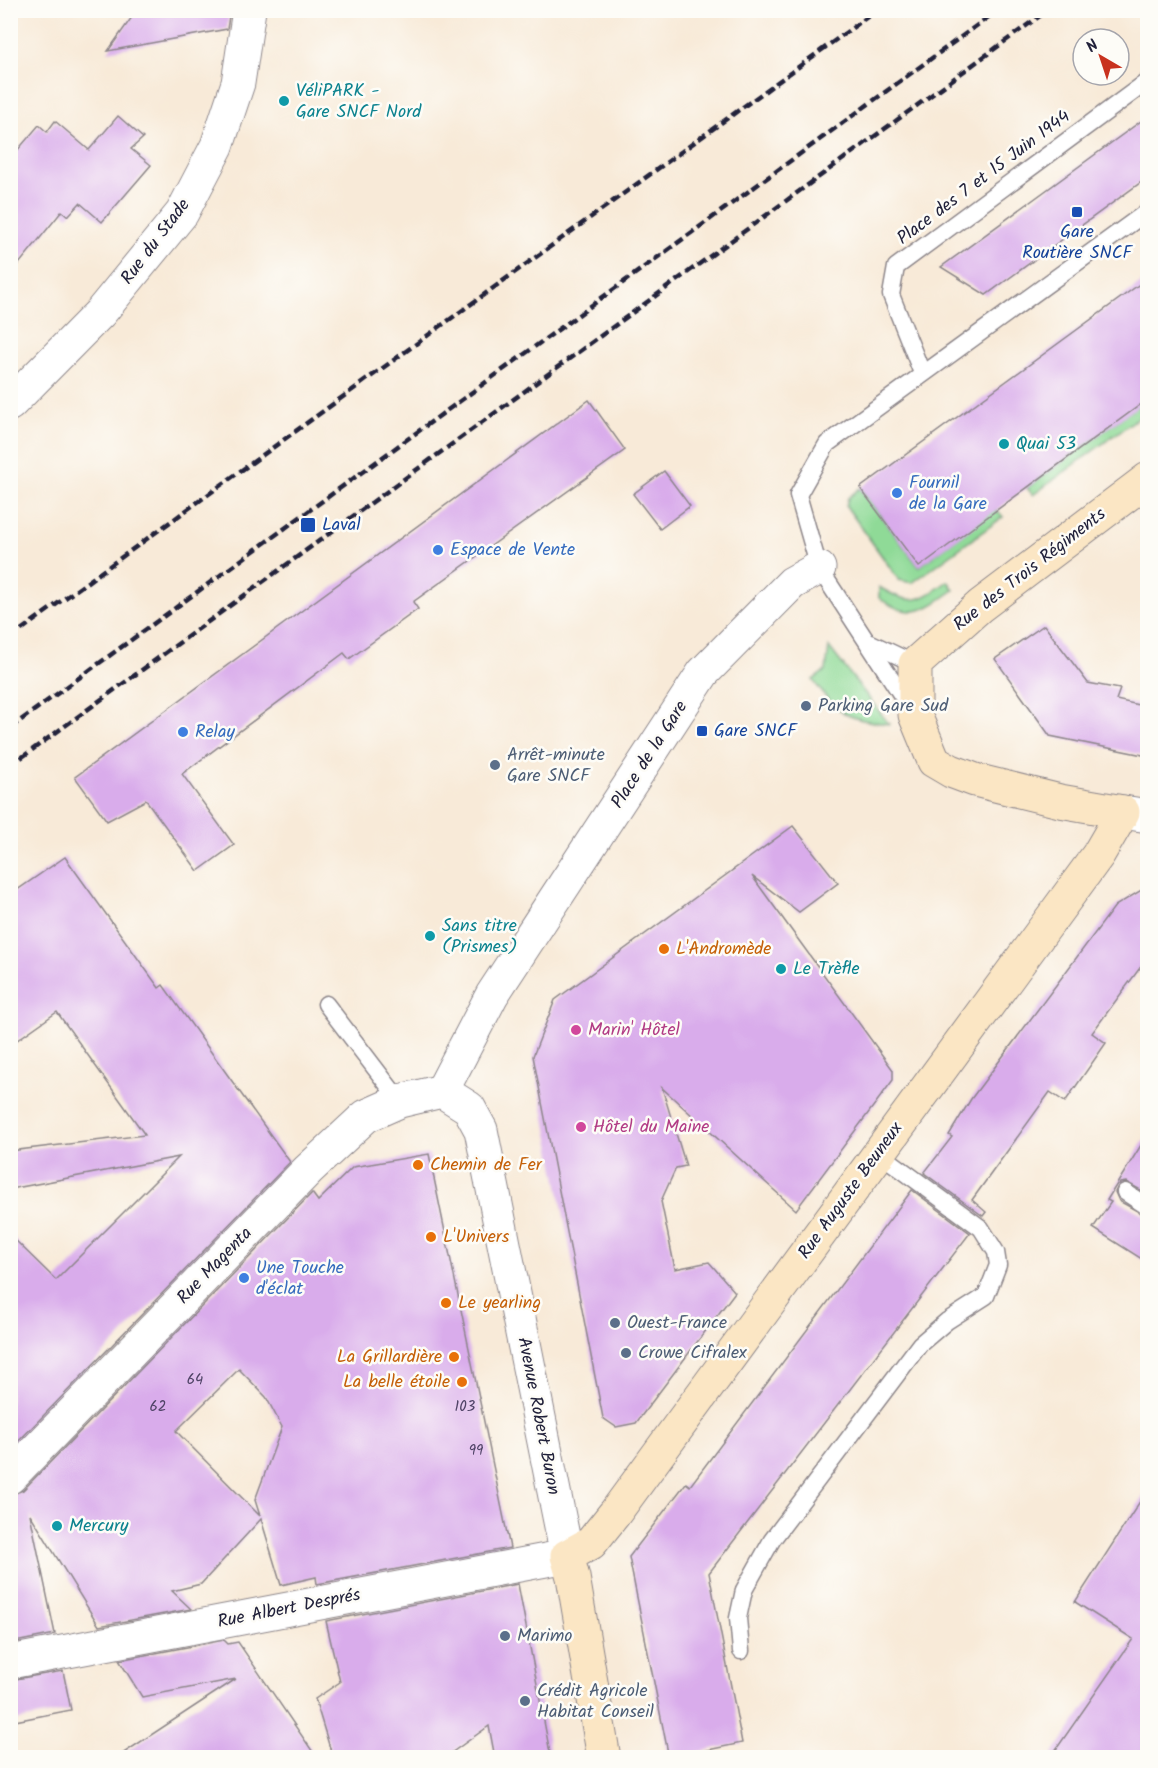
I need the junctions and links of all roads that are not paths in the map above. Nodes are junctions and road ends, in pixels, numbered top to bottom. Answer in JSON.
{"nodes":[{"id":1,"x":249,"y":10,"type":"edge"},
{"id":2,"x":1148,"y":81,"type":"edge"},
{"id":3,"x":1148,"y":211,"type":"edge"},
{"id":4,"x":922,"y":373,"type":"junction"},
{"id":5,"x":10,"y":404,"type":"edge"},
{"id":6,"x":1148,"y":479,"type":"edge"},
{"id":7,"x":819,"y":568,"type":"junction"},
{"id":8,"x":870,"y":643,"type":"junction"},
{"id":9,"x":915,"y":664,"type":"junction"},
{"id":10,"x":915,"y":715,"type":"junction"},
{"id":11,"x":1135,"y":814,"type":"edge"},
{"id":12,"x":326,"y":1004,"type":"dead end"},
{"id":13,"x":442,"y":1091,"type":"junction"},
{"id":14,"x":400,"y":1101,"type":"junction"},
{"id":15,"x":879,"y":1153,"type":"junction"},
{"id":16,"x":1125,"y":1192,"type":"dead end"},
{"id":17,"x":1148,"y":1207,"type":"edge"},
{"id":18,"x":10,"y":1477,"type":"edge"},
{"id":19,"x":567,"y":1556,"type":"junction"},
{"id":20,"x":741,"y":1652,"type":"dead end"},
{"id":21,"x":10,"y":1662,"type":"edge"},
{"id":22,"x":604,"y":1758,"type":"edge"}],
"edges":[{"from":1,"to":5,"type":"street","name":"Rue du Stade"},
{"from":2,"to":4,"type":"lane","name":"Place des 7 et 15 Juin 1944"},
{"from":3,"to":4,"type":"lane"},
{"from":4,"to":7,"type":"lane"},
{"from":6,"to":9,"type":"main road","name":"Rue des Trois Régiments"},
{"from":7,"to":8,"type":"lane"},
{"from":7,"to":13,"type":"street","name":"Place de la Gare"},
{"from":8,"to":9,"type":"lane"},
{"from":8,"to":10,"type":"lane"},
{"from":9,"to":10,"type":"main road"},
{"from":10,"to":11,"type":"main road"},
{"from":11,"to":15,"type":"main road","name":"Rue Auguste Beuneux"},
{"from":12,"to":14,"type":"lane"},
{"from":13,"to":14,"type":"street","name":"Rue Magenta"},
{"from":13,"to":19,"type":"street","name":"Avenue Robert Buron"},
{"from":14,"to":18,"type":"street","name":"Rue Magenta"},
{"from":15,"to":19,"type":"main road","name":"Rue Auguste Beuneux"},
{"from":15,"to":20,"type":"lane"},
{"from":16,"to":17,"type":"lane"},
{"from":19,"to":21,"type":"street","name":"Rue Albert Després"},
{"from":19,"to":22,"type":"main road","name":"Avenue Robert Buron"}]}
